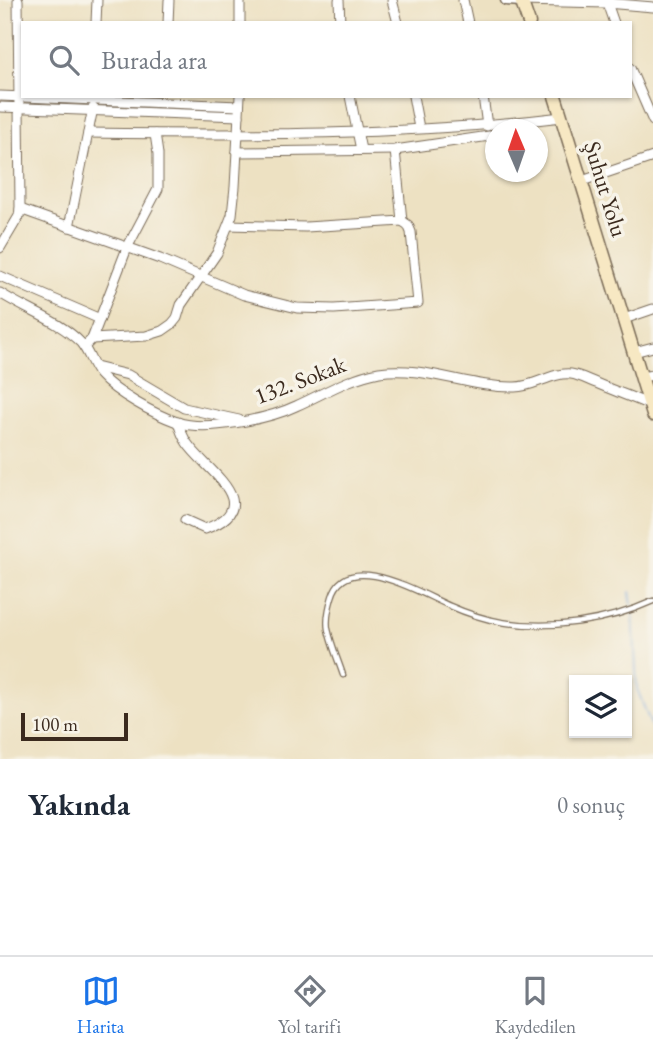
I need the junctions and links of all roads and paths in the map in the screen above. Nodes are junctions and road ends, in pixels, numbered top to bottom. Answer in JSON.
{"nodes":[{"id":1,"x":18,"y":0,"type":"edge"},
{"id":2,"x":97,"y":0,"type":"edge"},
{"id":3,"x":169,"y":0,"type":"edge"},
{"id":4,"x":240,"y":0,"type":"edge"},
{"id":5,"x":339,"y":0,"type":"edge"},
{"id":6,"x":392,"y":0,"type":"edge"},
{"id":7,"x":463,"y":0,"type":"edge"},
{"id":8,"x":506,"y":0,"type":"edge"},
{"id":9,"x":522,"y":0,"type":"edge"},
{"id":10,"x":606,"y":1,"type":"edge"},
{"id":11,"x":653,"y":7,"type":"edge"},
{"id":12,"x":96,"y":21,"type":"edge"},
{"id":13,"x":168,"y":21,"type":"edge"},
{"id":14,"x":240,"y":21,"type":"edge"},
{"id":15,"x":340,"y":21,"type":"edge"},
{"id":16,"x":397,"y":21,"type":"edge"},
{"id":17,"x":468,"y":21,"type":"edge"},
{"id":18,"x":528,"y":21,"type":"edge"},
{"id":19,"x":613,"y":21,"type":"edge"},
{"id":20,"x":632,"y":72,"type":"edge"},
{"id":21,"x":0,"y":96,"type":"edge"},
{"id":22,"x":18,"y":96,"type":"junction"},
{"id":23,"x":21,"y":96,"type":"edge"},
{"id":24,"x":93,"y":98,"type":"edge"},
{"id":25,"x":350,"y":98,"type":"edge"},
{"id":26,"x":413,"y":98,"type":"edge"},
{"id":27,"x":483,"y":98,"type":"edge"},
{"id":28,"x":556,"y":98,"type":"edge"},
{"id":29,"x":167,"y":99,"type":"edge"},
{"id":30,"x":649,"y":103,"type":"edge"},
{"id":31,"x":239,"y":106,"type":"edge"},
{"id":32,"x":0,"y":107,"type":"edge"},
{"id":33,"x":18,"y":108,"type":"junction"},
{"id":34,"x":93,"y":111,"type":"junction"},
{"id":35,"x":562,"y":117,"type":"junction"},
{"id":36,"x":486,"y":119,"type":"edge"},
{"id":37,"x":545,"y":119,"type":"edge"},
{"id":38,"x":548,"y":121,"type":"edge"},
{"id":39,"x":653,"y":121,"type":"edge"},
{"id":40,"x":485,"y":126,"type":"edge"},
{"id":41,"x":419,"y":128,"type":"junction"},
{"id":42,"x":358,"y":131,"type":"junction"},
{"id":43,"x":88,"y":133,"type":"junction"},
{"id":44,"x":155,"y":134,"type":"junction"},
{"id":45,"x":238,"y":134,"type":"junction"},
{"id":46,"x":485,"y":136,"type":"edge"},
{"id":47,"x":361,"y":150,"type":"junction"},
{"id":48,"x":395,"y":150,"type":"junction"},
{"id":49,"x":237,"y":152,"type":"junction"},
{"id":50,"x":653,"y":157,"type":"edge"},
{"id":51,"x":582,"y":181,"type":"junction"},
{"id":52,"x":20,"y":209,"type":"junction"},
{"id":53,"x":402,"y":221,"type":"junction"},
{"id":54,"x":229,"y":225,"type":"junction"},
{"id":55,"x":69,"y":227,"type":"junction"},
{"id":56,"x":0,"y":248,"type":"edge"},
{"id":57,"x":127,"y":248,"type":"junction"},
{"id":58,"x":0,"y":276,"type":"edge"},
{"id":59,"x":201,"y":278,"type":"junction"},
{"id":60,"x":0,"y":293,"type":"edge"},
{"id":61,"x":653,"y":309,"type":"edge"},
{"id":62,"x":624,"y":318,"type":"junction"},
{"id":63,"x":100,"y":319,"type":"junction"},
{"id":64,"x":92,"y":339,"type":"junction"},
{"id":65,"x":84,"y":347,"type":"junction"},
{"id":66,"x":653,"y":347,"type":"edge"},
{"id":67,"x":634,"y":352,"type":"junction"},
{"id":68,"x":95,"y":367,"type":"junction"},
{"id":69,"x":647,"y":376,"type":"edge"},
{"id":70,"x":651,"y":410,"type":"edge"},
{"id":71,"x":244,"y":421,"type":"junction"},
{"id":72,"x":177,"y":422,"type":"junction"},
{"id":73,"x":185,"y":520,"type":"dead end"},
{"id":74,"x":653,"y":600,"type":"edge"},
{"id":75,"x":343,"y":675,"type":"dead end"}],
"edges":[{"from":1,"to":22,"type":"street"},
{"from":2,"to":12,"type":"street"},
{"from":3,"to":13,"type":"street"},
{"from":4,"to":14,"type":"street"},
{"from":5,"to":15,"type":"street"},
{"from":6,"to":16,"type":"street"},
{"from":7,"to":17,"type":"street"},
{"from":8,"to":9,"type":"street"},
{"from":9,"to":10,"type":"street"},
{"from":9,"to":18,"type":"main road"},
{"from":10,"to":11,"type":"street"},
{"from":10,"to":19,"type":"street"},
{"from":20,"to":30,"type":"street"},
{"from":21,"to":22,"type":"street"},
{"from":22,"to":23,"type":"street"},
{"from":22,"to":33,"type":"street"},
{"from":24,"to":29,"type":"street"},
{"from":24,"to":34,"type":"street"},
{"from":25,"to":42,"type":"street"},
{"from":26,"to":41,"type":"street"},
{"from":27,"to":36,"type":"street"},
{"from":28,"to":35,"type":"main road","name":"Şuhut Yolu"},
{"from":29,"to":31,"type":"street"},
{"from":30,"to":39,"type":"street"},
{"from":31,"to":34,"type":"street"},
{"from":31,"to":45,"type":"street"},
{"from":32,"to":33,"type":"street"},
{"from":33,"to":34,"type":"street"},
{"from":33,"to":52,"type":"street"},
{"from":34,"to":43,"type":"street"},
{"from":35,"to":37,"type":"street"},
{"from":35,"to":38,"type":"street"},
{"from":35,"to":51,"type":"main road","name":"Şuhut Yolu"},
{"from":40,"to":41,"type":"street"},
{"from":41,"to":42,"type":"street"},
{"from":42,"to":45,"type":"street"},
{"from":42,"to":47,"type":"street"},
{"from":43,"to":44,"type":"street"},
{"from":43,"to":55,"type":"street"},
{"from":44,"to":45,"type":"street"},
{"from":44,"to":57,"type":"street"},
{"from":45,"to":49,"type":"street"},
{"from":46,"to":48,"type":"street"},
{"from":47,"to":48,"type":"street"},
{"from":47,"to":49,"type":"street"},
{"from":48,"to":53,"type":"street"},
{"from":49,"to":54,"type":"street"},
{"from":50,"to":51,"type":"street"},
{"from":51,"to":62,"type":"main road","name":"Şuhut Yolu"},
{"from":52,"to":55,"type":"street"},
{"from":52,"to":56,"type":"street"},
{"from":53,"to":54,"type":"street"},
{"from":53,"to":59,"type":"street"},
{"from":54,"to":59,"type":"street"},
{"from":55,"to":57,"type":"street"},
{"from":57,"to":59,"type":"street"},
{"from":57,"to":63,"type":"street"},
{"from":58,"to":63,"type":"street"},
{"from":59,"to":64,"type":"street"},
{"from":60,"to":65,"type":"street","name":"132. Sokak"},
{"from":61,"to":62,"type":"street"},
{"from":62,"to":67,"type":"main road","name":"Şuhut Yolu"},
{"from":63,"to":64,"type":"street"},
{"from":64,"to":65,"type":"street"},
{"from":65,"to":68,"type":"street","name":"132. Sokak"},
{"from":66,"to":67,"type":"street"},
{"from":67,"to":69,"type":"main road","name":"Şuhut Yolu"},
{"from":68,"to":71,"type":"street"},
{"from":68,"to":72,"type":"street","name":"132. Sokak"},
{"from":69,"to":70,"type":"main road","name":"Şuhut Yolu"},
{"from":70,"to":71,"type":"street","name":"132. Sokak"},
{"from":71,"to":72,"type":"street","name":"132. Sokak"},
{"from":72,"to":73,"type":"street"},
{"from":74,"to":75,"type":"lane"}]}
